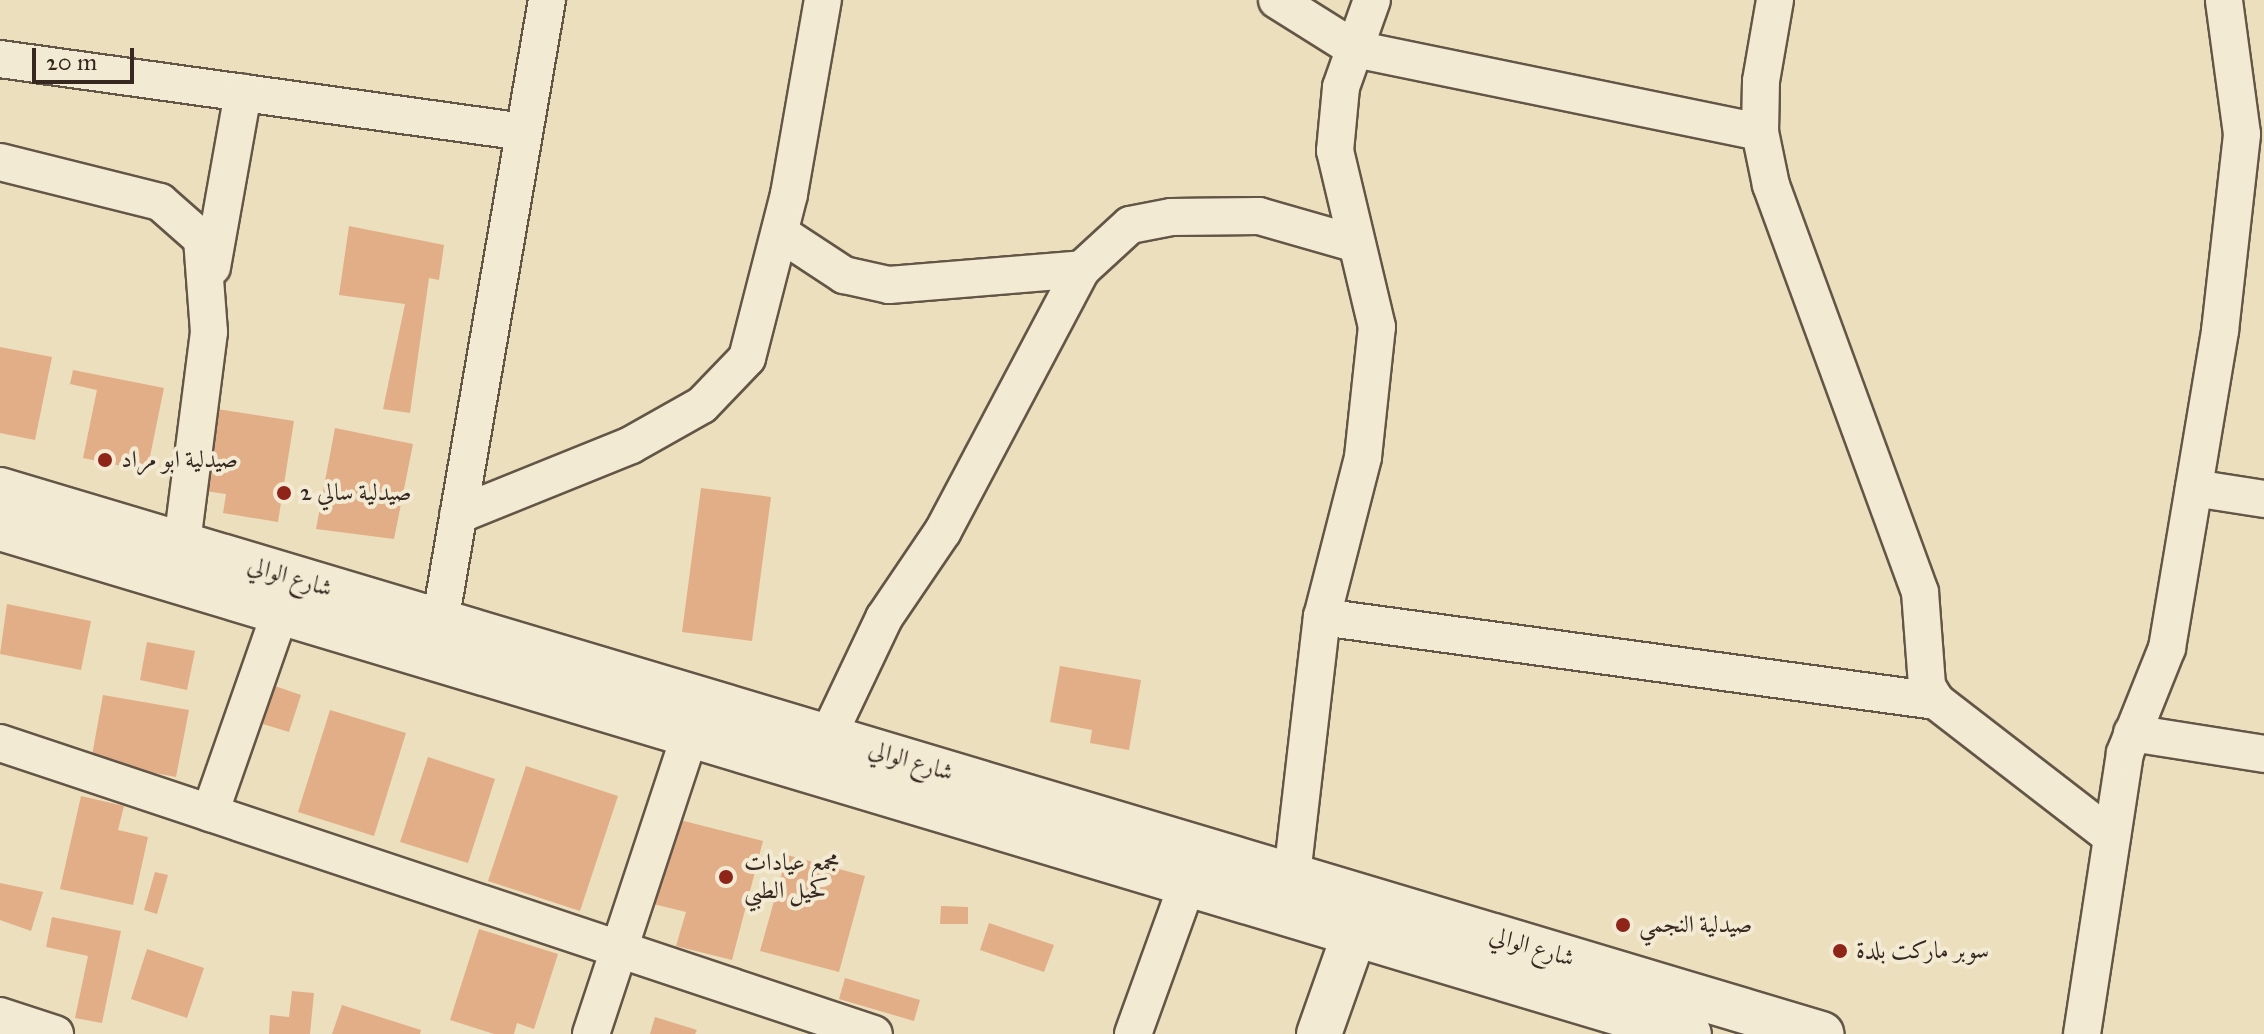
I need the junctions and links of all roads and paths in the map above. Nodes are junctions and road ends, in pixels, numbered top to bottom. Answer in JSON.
{"nodes":[{"id":1,"x":547,"y":0,"type":"edge"},
{"id":2,"x":823,"y":0,"type":"edge"},
{"id":3,"x":1277,"y":0,"type":"edge"},
{"id":4,"x":1372,"y":0,"type":"edge"},
{"id":5,"x":1775,"y":0,"type":"edge"},
{"id":6,"x":2224,"y":0,"type":"edge"},
{"id":7,"x":1355,"y":49,"type":"junction"},
{"id":8,"x":0,"y":59,"type":"edge"},
{"id":9,"x":243,"y":93,"type":"junction"},
{"id":10,"x":2253,"y":124,"type":"edge"},
{"id":11,"x":524,"y":132,"type":"junction"},
{"id":12,"x":1760,"y":132,"type":"junction"},
{"id":13,"x":0,"y":162,"type":"edge"},
{"id":14,"x":780,"y":233,"type":"junction"},
{"id":15,"x":1353,"y":243,"type":"junction"},
{"id":16,"x":1082,"y":269,"type":"junction"},
{"id":17,"x":210,"y":277,"type":"junction"},
{"id":18,"x":2194,"y":488,"type":"junction"},
{"id":19,"x":0,"y":491,"type":"edge"},
{"id":20,"x":2264,"y":499,"type":"edge"},
{"id":21,"x":458,"y":515,"type":"junction"},
{"id":22,"x":0,"y":528,"type":"edge"},
{"id":23,"x":182,"y":544,"type":"junction"},
{"id":24,"x":281,"y":610,"type":"junction"},
{"id":25,"x":1322,"y":617,"type":"junction"},
{"id":26,"x":440,"y":622,"type":"junction"},
{"id":27,"x":1936,"y":701,"type":"junction"},
{"id":28,"x":2132,"y":733,"type":"junction"},
{"id":29,"x":690,"y":735,"type":"junction"},
{"id":30,"x":828,"y":736,"type":"junction"},
{"id":31,"x":0,"y":743,"type":"edge"},
{"id":32,"x":2264,"y":754,"type":"edge"},
{"id":33,"x":210,"y":813,"type":"junction"},
{"id":34,"x":2112,"y":837,"type":"junction"},
{"id":35,"x":1292,"y":875,"type":"junction"},
{"id":36,"x":1187,"y":885,"type":"junction"},
{"id":37,"x":1361,"y":915,"type":"junction"},
{"id":38,"x":619,"y":949,"type":"junction"},
{"id":39,"x":0,"y":1016,"type":"edge"},
{"id":40,"x":800,"y":1022,"type":"edge"},
{"id":41,"x":55,"y":1034,"type":"edge"},
{"id":42,"x":591,"y":1034,"type":"edge"},
{"id":43,"x":874,"y":1034,"type":"edge"},
{"id":44,"x":1133,"y":1034,"type":"edge"},
{"id":45,"x":1319,"y":1034,"type":"edge"},
{"id":46,"x":1689,"y":1034,"type":"edge"},
{"id":47,"x":1821,"y":1034,"type":"edge"},
{"id":48,"x":2082,"y":1034,"type":"edge"}],
"edges":[{"from":1,"to":11,"type":"street"},
{"from":2,"to":14,"type":"street"},
{"from":3,"to":7,"type":"street"},
{"from":4,"to":7,"type":"street"},
{"from":5,"to":12,"type":"street"},
{"from":6,"to":10,"type":"street"},
{"from":7,"to":12,"type":"street"},
{"from":7,"to":15,"type":"street"},
{"from":8,"to":9,"type":"street"},
{"from":9,"to":11,"type":"street"},
{"from":9,"to":17,"type":"street"},
{"from":10,"to":18,"type":"street"},
{"from":11,"to":21,"type":"street"},
{"from":12,"to":27,"type":"street"},
{"from":13,"to":17,"type":"street"},
{"from":14,"to":16,"type":"street"},
{"from":14,"to":21,"type":"street"},
{"from":15,"to":16,"type":"street"},
{"from":15,"to":25,"type":"street"},
{"from":16,"to":30,"type":"street"},
{"from":17,"to":23,"type":"street"},
{"from":18,"to":20,"type":"street"},
{"from":18,"to":28,"type":"street"},
{"from":19,"to":23,"type":"street","name":"شارع الوالي"},
{"from":21,"to":26,"type":"street"},
{"from":22,"to":24,"type":"street","name":"شارع الوالي"},
{"from":23,"to":26,"type":"street","name":"شارع الوالي"},
{"from":24,"to":29,"type":"street","name":"شارع الوالي"},
{"from":24,"to":33,"type":"street"},
{"from":25,"to":27,"type":"street"},
{"from":25,"to":35,"type":"street"},
{"from":26,"to":30,"type":"street","name":"شارع الوالي"},
{"from":27,"to":34,"type":"street"},
{"from":28,"to":32,"type":"street"},
{"from":28,"to":34,"type":"street"},
{"from":29,"to":36,"type":"street","name":"شارع الوالي"},
{"from":29,"to":38,"type":"street"},
{"from":30,"to":35,"type":"street","name":"شارع الوالي"},
{"from":31,"to":33,"type":"street"},
{"from":33,"to":38,"type":"street"},
{"from":34,"to":48,"type":"street"},
{"from":35,"to":37,"type":"street","name":"شارع الوالي"},
{"from":36,"to":37,"type":"street","name":"شارع الوالي"},
{"from":36,"to":44,"type":"street"},
{"from":37,"to":45,"type":"street"},
{"from":37,"to":46,"type":"street","name":"شارع الوالي"},
{"from":37,"to":47,"type":"street","name":"شارع الوالي"},
{"from":38,"to":40,"type":"street"},
{"from":38,"to":42,"type":"street"},
{"from":39,"to":41,"type":"street"},
{"from":40,"to":43,"type":"street"}]}
